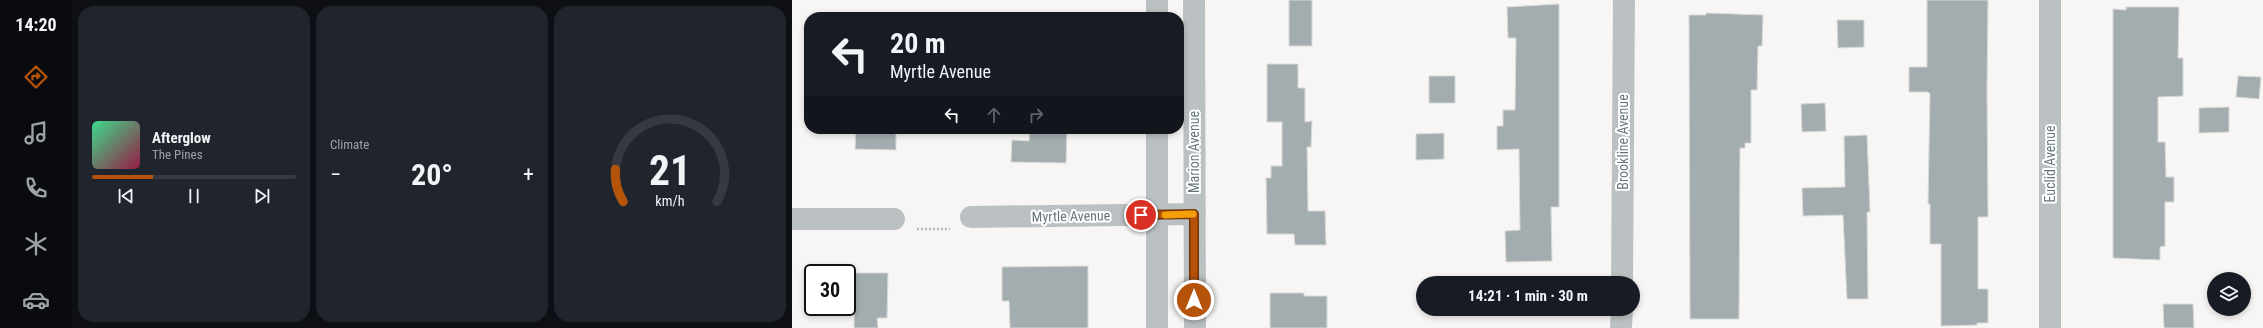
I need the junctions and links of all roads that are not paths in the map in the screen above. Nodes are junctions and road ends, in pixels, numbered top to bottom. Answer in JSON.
{"nodes":[{"id":1,"x":1157,"y":0,"type":"edge"},
{"id":2,"x":1194,"y":0,"type":"edge"},
{"id":3,"x":1624,"y":0,"type":"edge"},
{"id":4,"x":2050,"y":0,"type":"edge"},
{"id":5,"x":1157,"y":12,"type":"edge"},
{"id":6,"x":1157,"y":134,"type":"edge"},
{"id":7,"x":1194,"y":214,"type":"junction"},
{"id":8,"x":1157,"y":215,"type":"junction"},
{"id":9,"x":971,"y":217,"type":"road end"},
{"id":10,"x":792,"y":219,"type":"edge"},
{"id":11,"x":894,"y":219,"type":"road end"},
{"id":12,"x":1622,"y":276,"type":"edge"},
{"id":13,"x":1622,"y":316,"type":"edge"},
{"id":14,"x":1157,"y":328,"type":"edge"},
{"id":15,"x":1194,"y":328,"type":"edge"},
{"id":16,"x":1622,"y":328,"type":"edge"},
{"id":17,"x":2050,"y":328,"type":"edge"}],
"edges":[{"from":1,"to":5,"type":"street"},
{"from":2,"to":7,"type":"street","name":"Marion Avenue"},
{"from":3,"to":12,"type":"street","name":"Brookline Avenue"},
{"from":4,"to":17,"type":"street","name":"Euclid Avenue"},
{"from":6,"to":8,"type":"street"},
{"from":7,"to":8,"type":"street","name":"Myrtle Avenue"},
{"from":7,"to":15,"type":"street","name":"Marion Avenue"},
{"from":8,"to":9,"type":"street","name":"Myrtle Avenue"},
{"from":8,"to":14,"type":"street"},
{"from":10,"to":11,"type":"street"},
{"from":13,"to":16,"type":"street"}]}
